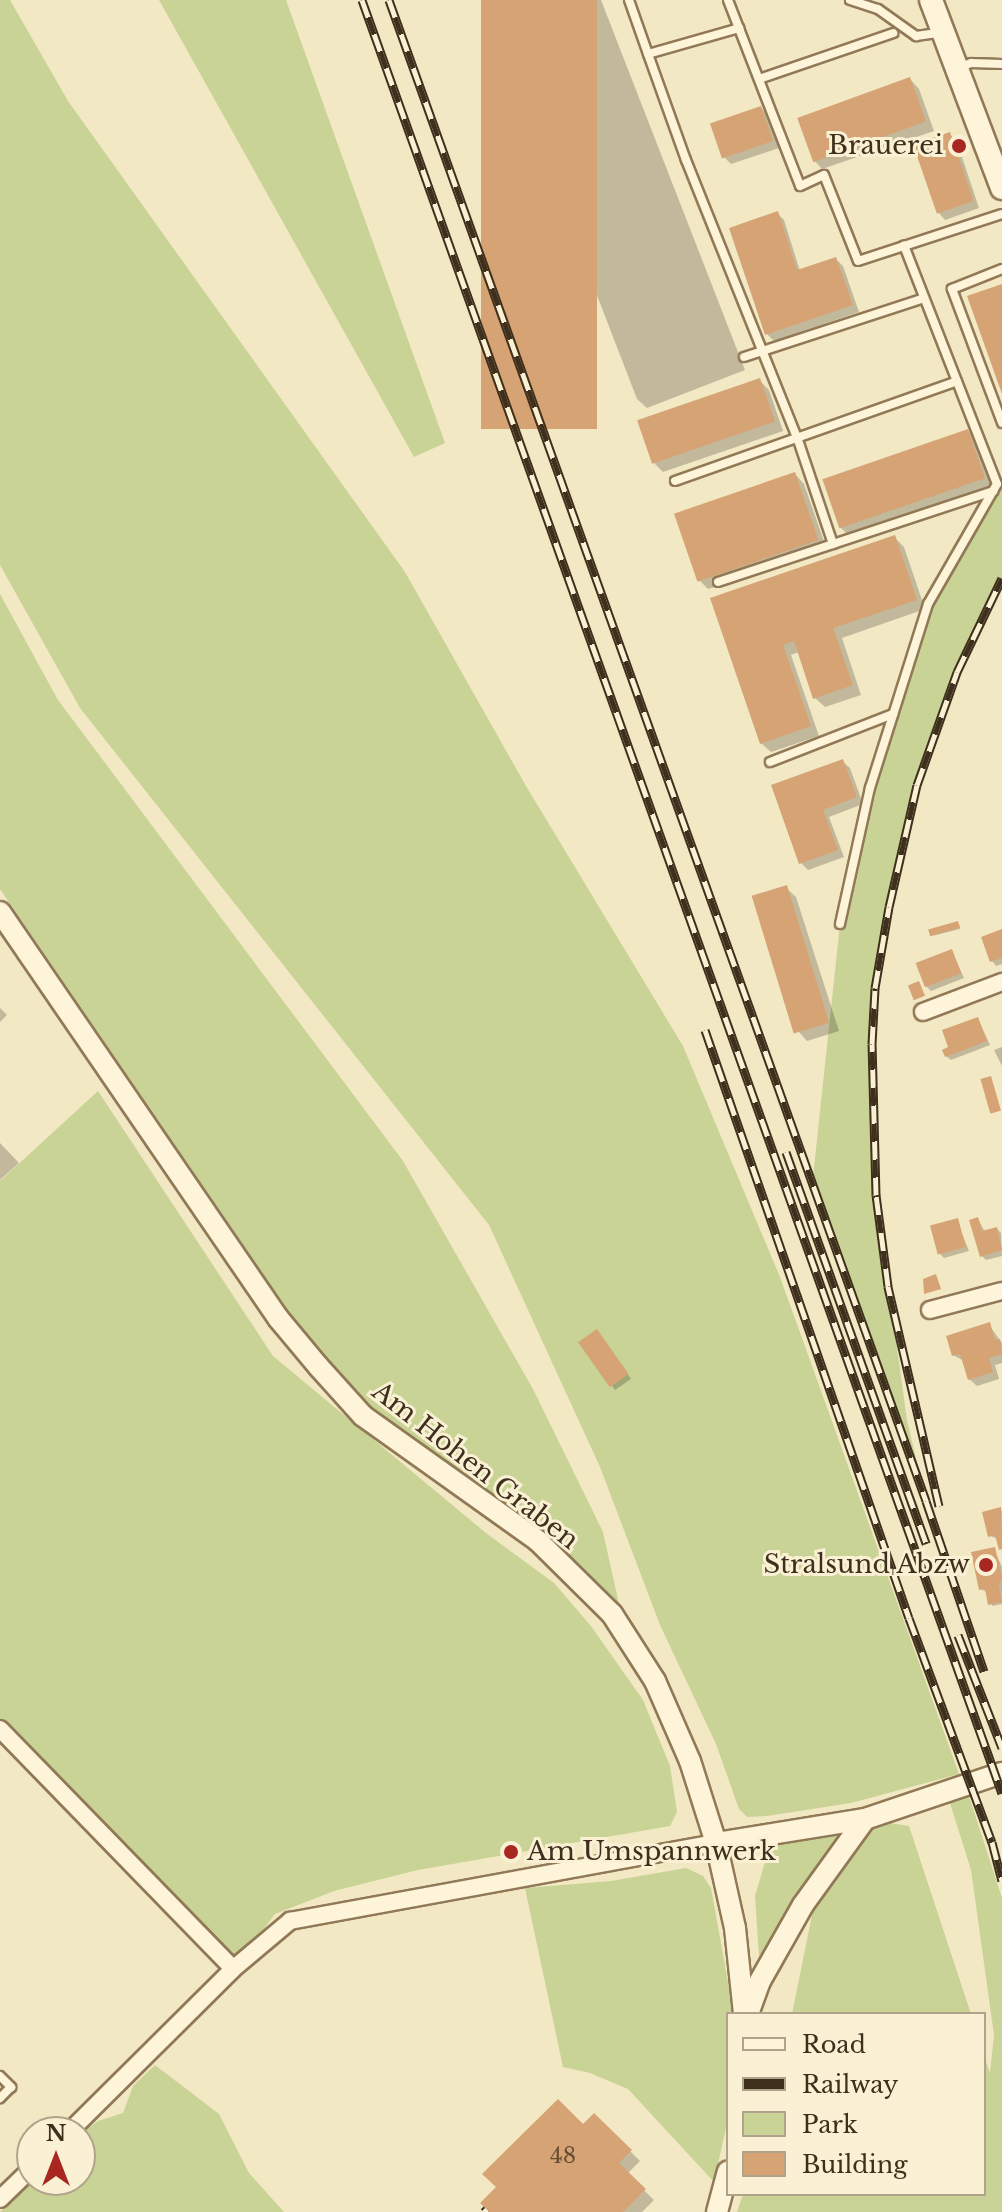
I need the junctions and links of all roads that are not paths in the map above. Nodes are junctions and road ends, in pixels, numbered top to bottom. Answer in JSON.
{"nodes":[{"id":1,"x":629,"y":0,"type":"edge"},
{"id":2,"x":728,"y":0,"type":"edge"},
{"id":3,"x":850,"y":0,"type":"edge"},
{"id":4,"x":931,"y":0,"type":"edge"},
{"id":5,"x":739,"y":28,"type":"junction"},
{"id":6,"x":943,"y":32,"type":"junction"},
{"id":7,"x":893,"y":33,"type":"dead end"},
{"id":8,"x":648,"y":54,"type":"junction"},
{"id":9,"x":1002,"y":64,"type":"edge"},
{"id":10,"x":957,"y":68,"type":"junction"},
{"id":11,"x":759,"y":79,"type":"junction"},
{"id":12,"x":1002,"y":188,"type":"edge"},
{"id":13,"x":1002,"y":214,"type":"edge"},
{"id":14,"x":904,"y":246,"type":"junction"},
{"id":15,"x":1002,"y":269,"type":"edge"},
{"id":16,"x":924,"y":298,"type":"junction"},
{"id":17,"x":763,"y":351,"type":"junction"},
{"id":18,"x":744,"y":357,"type":"dead end"},
{"id":19,"x":957,"y":381,"type":"junction"},
{"id":20,"x":1002,"y":423,"type":"edge"},
{"id":21,"x":797,"y":437,"type":"junction"},
{"id":22,"x":675,"y":481,"type":"dead end"},
{"id":23,"x":993,"y":491,"type":"junction"},
{"id":24,"x":833,"y":544,"type":"junction"},
{"id":25,"x":718,"y":582,"type":"dead end"},
{"id":26,"x":893,"y":714,"type":"junction"},
{"id":27,"x":770,"y":762,"type":"dead end"},
{"id":28,"x":0,"y":912,"type":"edge"},
{"id":29,"x":840,"y":924,"type":"dead end"},
{"id":30,"x":1002,"y":982,"type":"edge"},
{"id":31,"x":923,"y":1012,"type":"dead end"},
{"id":32,"x":1002,"y":1291,"type":"edge"},
{"id":33,"x":930,"y":1310,"type":"dead end"},
{"id":34,"x":0,"y":1729,"type":"edge"},
{"id":35,"x":1002,"y":1773,"type":"edge"},
{"id":36,"x":865,"y":1819,"type":"junction"},
{"id":37,"x":716,"y":1843,"type":"junction"},
{"id":38,"x":233,"y":1969,"type":"junction"},
{"id":39,"x":746,"y":2012,"type":"edge"},
{"id":40,"x":747,"y":2012,"type":"edge"},
{"id":41,"x":0,"y":2076,"type":"edge"},
{"id":42,"x":0,"y":2098,"type":"edge"},
{"id":43,"x":85,"y":2116,"type":"edge"},
{"id":44,"x":726,"y":2178,"type":"edge"},
{"id":45,"x":16,"y":2184,"type":"edge"},
{"id":46,"x":0,"y":2199,"type":"edge"},
{"id":47,"x":717,"y":2212,"type":"edge"}],
"edges":[{"from":1,"to":8,"type":"lane"},
{"from":2,"to":5,"type":"lane"},
{"from":3,"to":6,"type":"lane"},
{"from":4,"to":6,"type":"main road"},
{"from":5,"to":8,"type":"lane"},
{"from":5,"to":11,"type":"lane"},
{"from":6,"to":10,"type":"main road"},
{"from":7,"to":11,"type":"lane"},
{"from":8,"to":17,"type":"lane"},
{"from":9,"to":10,"type":"lane"},
{"from":10,"to":12,"type":"main road"},
{"from":11,"to":14,"type":"lane"},
{"from":13,"to":14,"type":"lane"},
{"from":14,"to":16,"type":"lane"},
{"from":15,"to":20,"type":"lane"},
{"from":16,"to":17,"type":"lane"},
{"from":16,"to":19,"type":"lane"},
{"from":17,"to":18,"type":"lane"},
{"from":17,"to":21,"type":"lane"},
{"from":19,"to":21,"type":"lane"},
{"from":19,"to":23,"type":"lane"},
{"from":21,"to":22,"type":"lane"},
{"from":21,"to":24,"type":"lane"},
{"from":23,"to":24,"type":"lane"},
{"from":23,"to":26,"type":"lane"},
{"from":24,"to":25,"type":"lane"},
{"from":26,"to":27,"type":"lane"},
{"from":26,"to":29,"type":"lane"},
{"from":28,"to":37,"type":"street","name":"Am Hohen Graben"},
{"from":30,"to":31,"type":"street"},
{"from":32,"to":33,"type":"street"},
{"from":34,"to":38,"type":"street"},
{"from":35,"to":36,"type":"street"},
{"from":36,"to":37,"type":"street"},
{"from":36,"to":40,"type":"street"},
{"from":37,"to":38,"type":"street"},
{"from":37,"to":39,"type":"street","name":"Am Hohen Graben"},
{"from":38,"to":43,"type":"street"},
{"from":41,"to":42,"type":"lane"},
{"from":44,"to":47,"type":"street"},
{"from":45,"to":46,"type":"street"}]}
